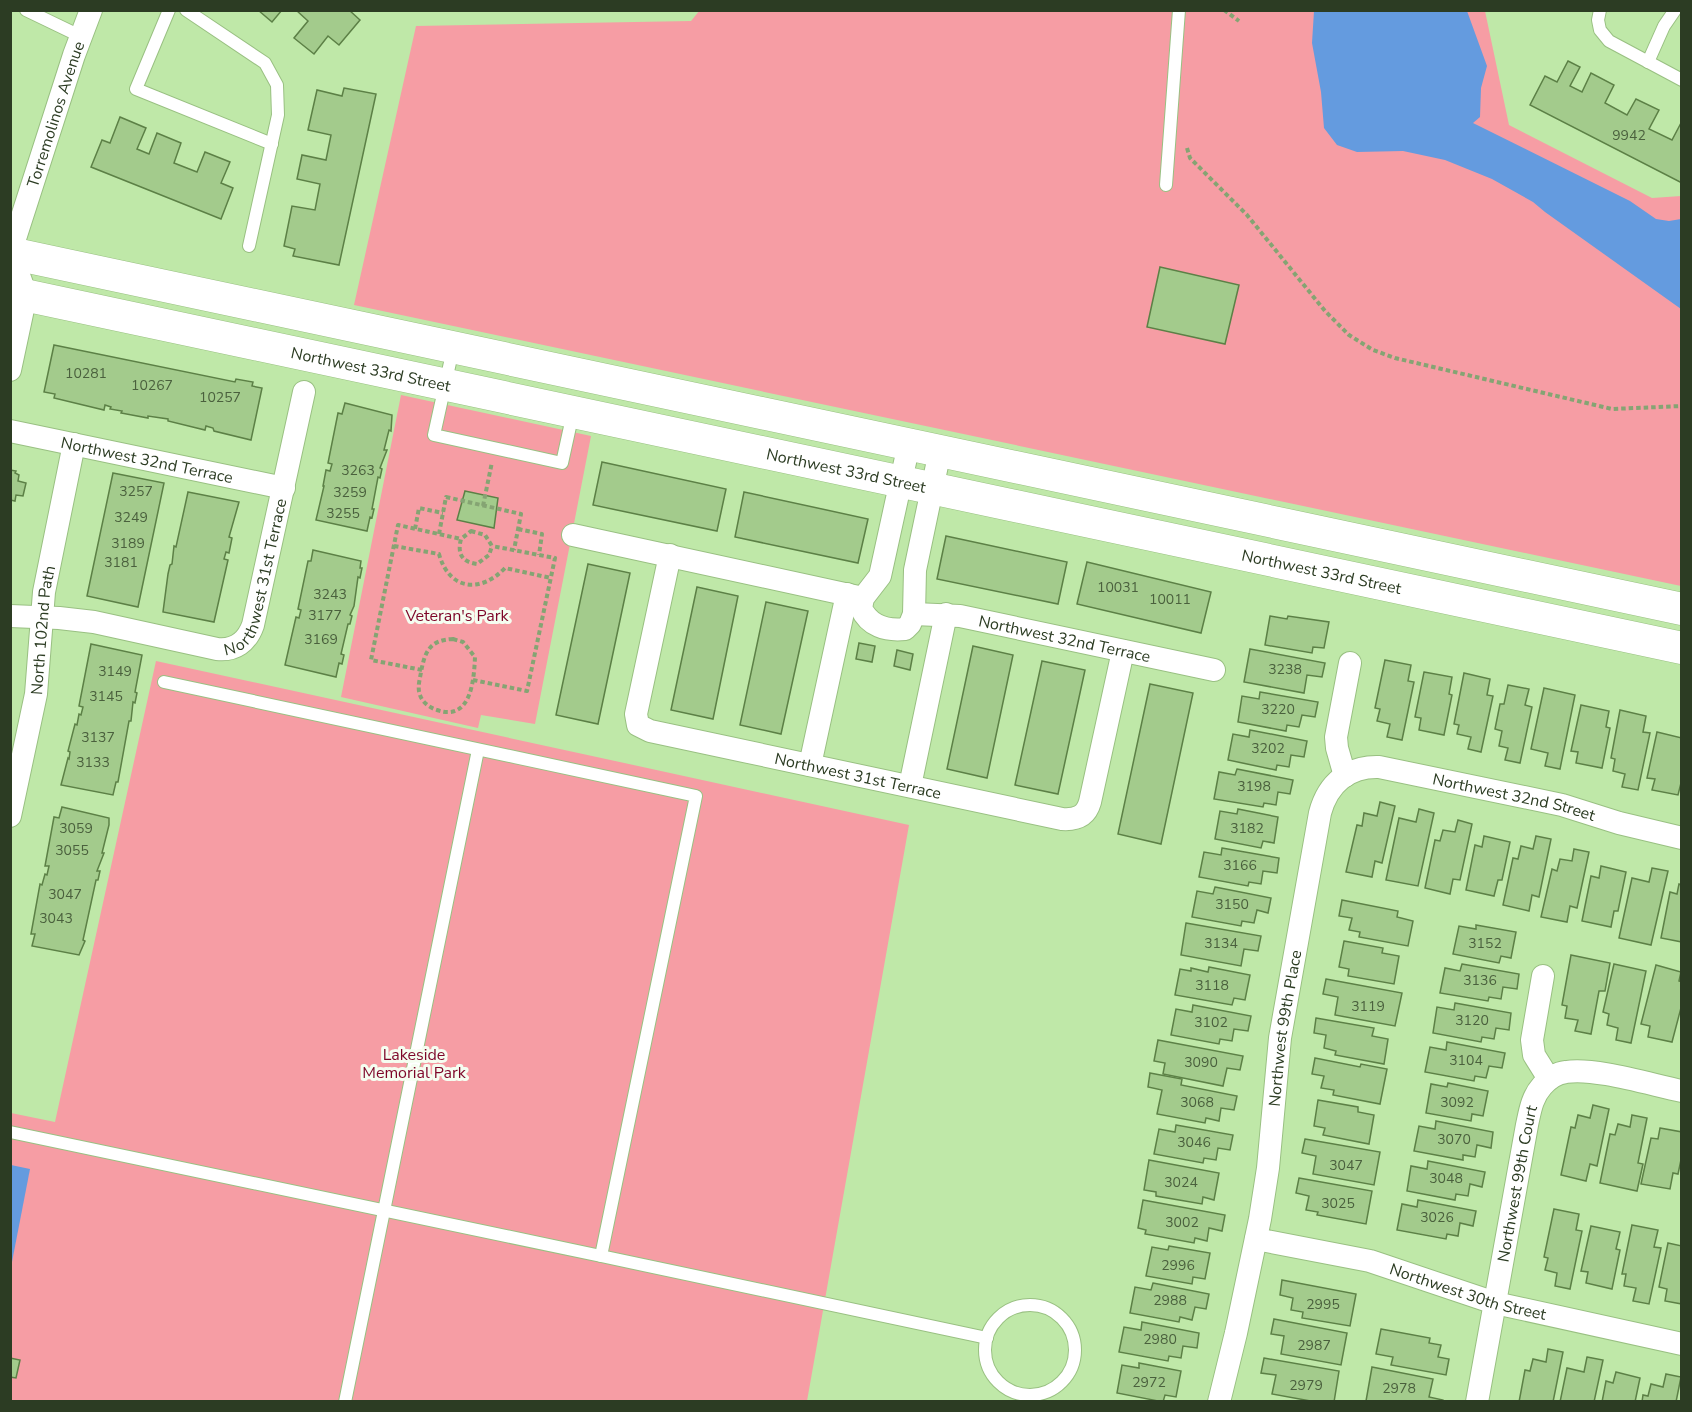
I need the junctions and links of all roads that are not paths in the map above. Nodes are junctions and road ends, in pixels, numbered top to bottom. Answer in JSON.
{"nodes":[{"id":1,"x":26,"y":10,"type":"edge"},
{"id":2,"x":91,"y":10,"type":"edge"},
{"id":3,"x":169,"y":10,"type":"edge"},
{"id":4,"x":186,"y":10,"type":"edge"},
{"id":5,"x":1179,"y":10,"type":"edge"},
{"id":6,"x":1600,"y":10,"type":"edge"},
{"id":7,"x":1675,"y":10,"type":"edge"},
{"id":8,"x":80,"y":36,"type":"junction"},
{"id":9,"x":1648,"y":62,"type":"junction"},
{"id":10,"x":1682,"y":80,"type":"edge"},
{"id":11,"x":272,"y":144,"type":"junction"},
{"id":12,"x":1166,"y":185,"type":"dead end"},
{"id":13,"x":249,"y":246,"type":"dead end"},
{"id":14,"x":11,"y":253,"type":"edge"},
{"id":15,"x":18,"y":294,"type":"edge"},
{"id":16,"x":454,"y":348,"type":"junction"},
{"id":17,"x":10,"y":370,"type":"edge"},
{"id":18,"x":445,"y":385,"type":"junction"},
{"id":19,"x":304,"y":392,"type":"dead end"},
{"id":20,"x":573,"y":412,"type":"junction"},
{"id":21,"x":10,"y":431,"type":"edge"},
{"id":22,"x":74,"y":444,"type":"junction"},
{"id":23,"x":909,"y":444,"type":"junction"},
{"id":24,"x":940,"y":451,"type":"junction"},
{"id":25,"x":901,"y":482,"type":"junction"},
{"id":26,"x":284,"y":488,"type":"junction"},
{"id":27,"x":932,"y":489,"type":"junction"},
{"id":28,"x":573,"y":535,"type":"dead end"},
{"id":29,"x":670,"y":555,"type":"junction"},
{"id":30,"x":915,"y":590,"type":"junction"},
{"id":31,"x":862,"y":592,"type":"junction"},
{"id":32,"x":1682,"y":609,"type":"edge"},
{"id":33,"x":914,"y":614,"type":"junction"},
{"id":34,"x":946,"y":615,"type":"junction"},
{"id":35,"x":10,"y":616,"type":"edge"},
{"id":36,"x":42,"y":617,"type":"junction"},
{"id":37,"x":1682,"y":648,"type":"edge"},
{"id":38,"x":1124,"y":651,"type":"junction"},
{"id":39,"x":1350,"y":663,"type":"dead end"},
{"id":40,"x":1214,"y":670,"type":"dead end"},
{"id":41,"x":164,"y":682,"type":"dead end"},
{"id":42,"x":478,"y":750,"type":"junction"},
{"id":43,"x":810,"y":765,"type":"junction"},
{"id":44,"x":1345,"y":776,"type":"junction"},
{"id":45,"x":910,"y":786,"type":"junction"},
{"id":46,"x":10,"y":816,"type":"edge"},
{"id":47,"x":1682,"y":838,"type":"edge"},
{"id":48,"x":1543,"y":976,"type":"dead end"},
{"id":49,"x":1550,"y":1079,"type":"junction"},
{"id":50,"x":1682,"y":1091,"type":"edge"},
{"id":51,"x":10,"y":1132,"type":"edge"},
{"id":52,"x":384,"y":1210,"type":"junction"},
{"id":53,"x":1256,"y":1239,"type":"junction"},
{"id":54,"x":601,"y":1256,"type":"junction"},
{"id":55,"x":1495,"y":1303,"type":"junction"},
{"id":56,"x":987,"y":1338,"type":"junction"},
{"id":57,"x":1682,"y":1344,"type":"edge"},
{"id":58,"x":345,"y":1401,"type":"edge"},
{"id":59,"x":1219,"y":1401,"type":"edge"},
{"id":60,"x":1477,"y":1401,"type":"edge"}],
"edges":[{"from":1,"to":8,"type":"lane"},
{"from":2,"to":8,"type":"street","name":"Torremolinos Avenue"},
{"from":3,"to":11,"type":"lane"},
{"from":4,"to":11,"type":"lane"},
{"from":5,"to":12,"type":"lane"},
{"from":6,"to":9,"type":"lane"},
{"from":7,"to":9,"type":"lane"},
{"from":8,"to":14,"type":"street","name":"Torremolinos Avenue"},
{"from":9,"to":10,"type":"lane"},
{"from":11,"to":13,"type":"lane"},
{"from":14,"to":15,"type":"street"},
{"from":14,"to":16,"type":"street"},
{"from":15,"to":17,"type":"street"},
{"from":15,"to":18,"type":"street","name":"Northwest 33rd Street"},
{"from":16,"to":18,"type":"lane"},
{"from":16,"to":23,"type":"street"},
{"from":18,"to":20,"type":"street","name":"Northwest 33rd Street"},
{"from":18,"to":20,"type":"lane"},
{"from":19,"to":26,"type":"street","name":"Northwest 31st Terrace"},
{"from":20,"to":25,"type":"street","name":"Northwest 33rd Street"},
{"from":21,"to":22,"type":"street","name":"Northwest 32nd Terrace"},
{"from":22,"to":26,"type":"street","name":"Northwest 32nd Terrace"},
{"from":22,"to":36,"type":"street","name":"North 102nd Path"},
{"from":23,"to":24,"type":"street"},
{"from":23,"to":25,"type":"street"},
{"from":24,"to":27,"type":"street"},
{"from":24,"to":32,"type":"street"},
{"from":25,"to":27,"type":"street","name":"Northwest 33rd Street"},
{"from":25,"to":31,"type":"street"},
{"from":26,"to":36,"type":"street","name":"Northwest 31st Terrace"},
{"from":27,"to":30,"type":"street"},
{"from":27,"to":37,"type":"street","name":"Northwest 33rd Street"},
{"from":28,"to":29,"type":"street"},
{"from":29,"to":31,"type":"street"},
{"from":29,"to":43,"type":"street","name":"Northwest 31st Terrace"},
{"from":30,"to":31,"type":"street"},
{"from":30,"to":33,"type":"street"},
{"from":31,"to":33,"type":"street"},
{"from":31,"to":43,"type":"street"},
{"from":33,"to":34,"type":"street","name":"Northwest 32nd Terrace"},
{"from":34,"to":38,"type":"street","name":"Northwest 32nd Terrace"},
{"from":34,"to":45,"type":"street"},
{"from":35,"to":36,"type":"street","name":"Northwest 31st Terrace"},
{"from":36,"to":46,"type":"street","name":"North 102nd Path"},
{"from":38,"to":40,"type":"street","name":"Northwest 32nd Terrace"},
{"from":38,"to":45,"type":"street","name":"Northwest 31st Terrace"},
{"from":39,"to":44,"type":"street"},
{"from":41,"to":42,"type":"lane"},
{"from":42,"to":52,"type":"lane"},
{"from":42,"to":54,"type":"lane"},
{"from":43,"to":45,"type":"street","name":"Northwest 31st Terrace"},
{"from":44,"to":47,"type":"street","name":"Northwest 32nd Street"},
{"from":44,"to":53,"type":"street","name":"Northwest 99th Place"},
{"from":48,"to":49,"type":"street"},
{"from":49,"to":50,"type":"street"},
{"from":49,"to":55,"type":"street","name":"Northwest 99th Court"},
{"from":51,"to":52,"type":"lane"},
{"from":52,"to":54,"type":"lane"},
{"from":52,"to":58,"type":"lane"},
{"from":53,"to":55,"type":"street","name":"Northwest 30th Street"},
{"from":53,"to":59,"type":"street","name":"Northwest 99th Place"},
{"from":54,"to":56,"type":"lane"},
{"from":55,"to":57,"type":"street","name":"Northwest 30th Street"},
{"from":55,"to":60,"type":"street","name":"Northwest 99th Court"},
{"from":56,"to":56,"type":"lane"}]}
